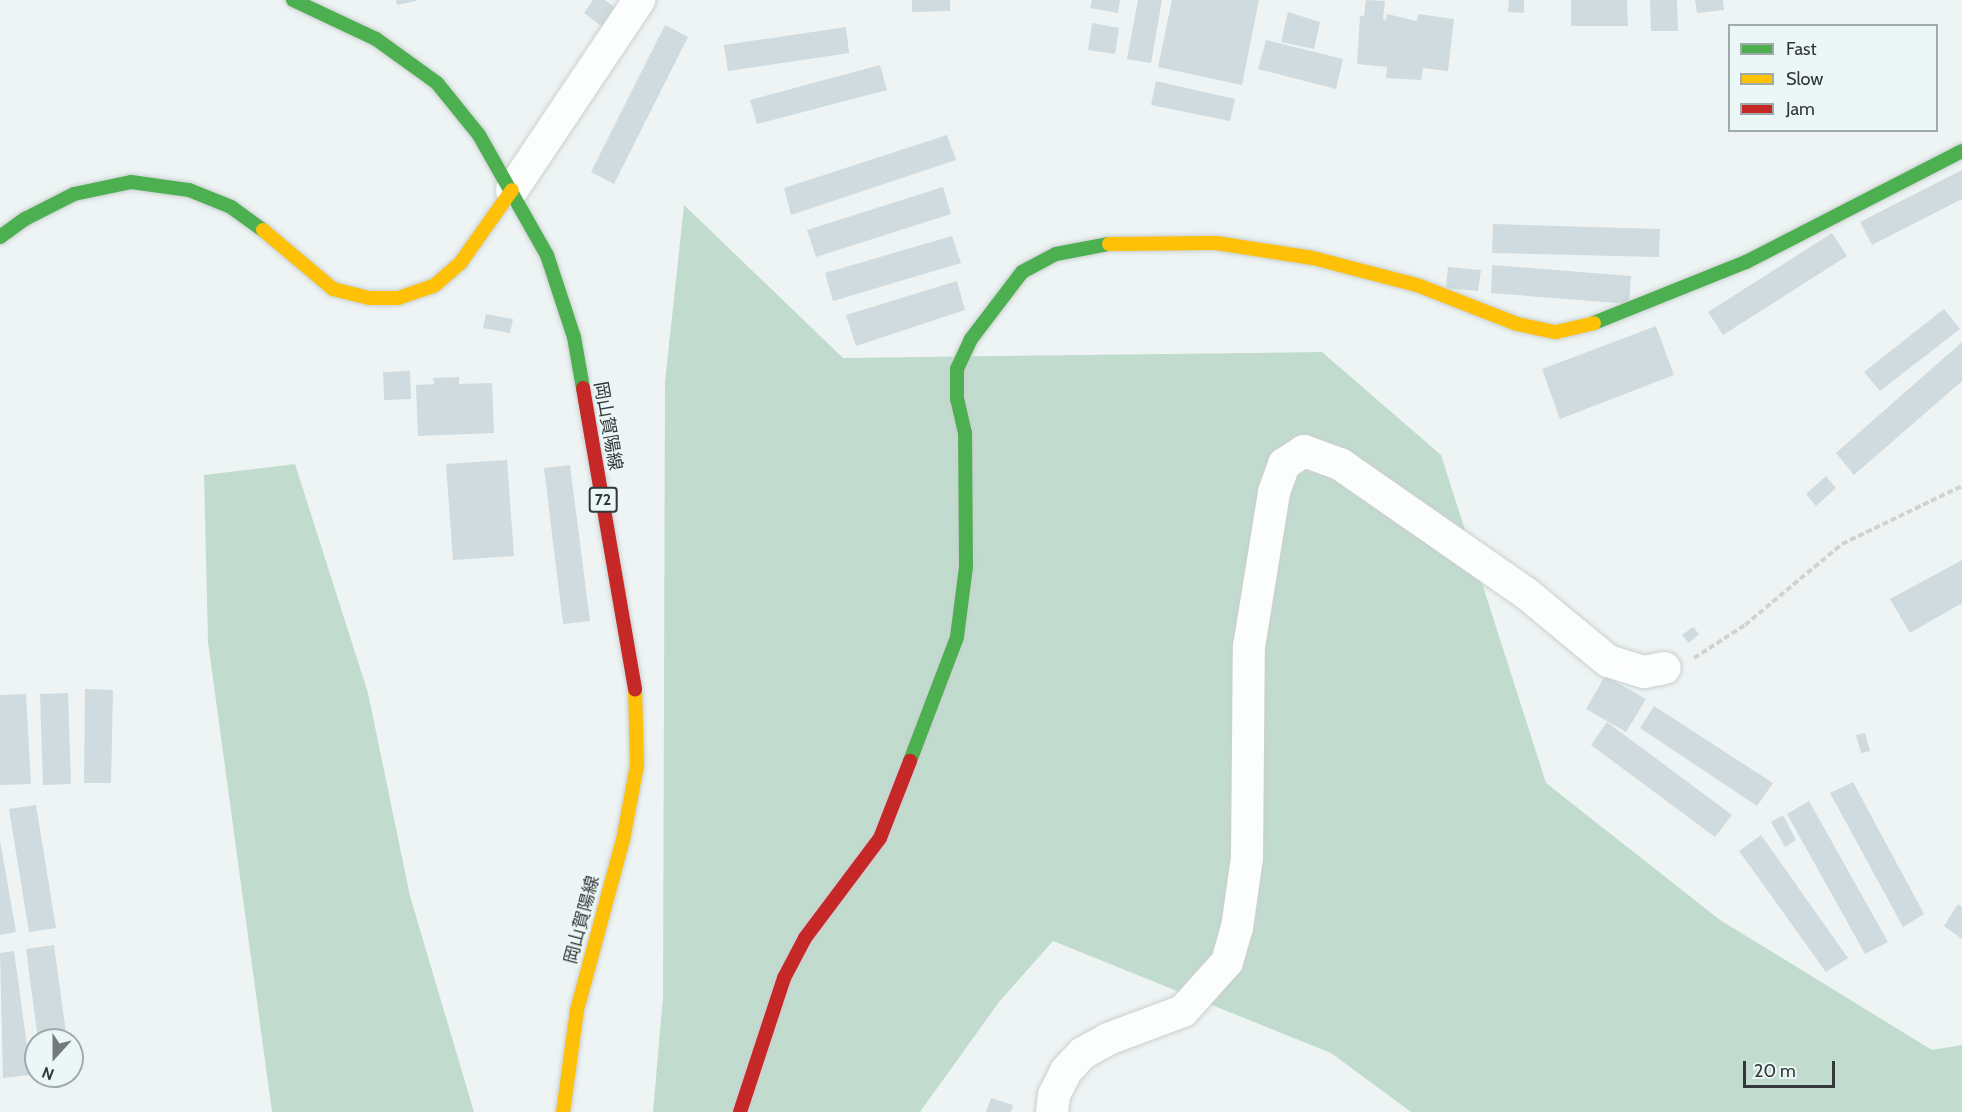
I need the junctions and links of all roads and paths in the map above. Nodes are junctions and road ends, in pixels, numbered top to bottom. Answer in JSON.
{"nodes":[{"id":1,"x":293,"y":0,"type":"edge"},
{"id":2,"x":639,"y":0,"type":"edge"},
{"id":3,"x":1962,"y":151,"type":"edge"},
{"id":4,"x":512,"y":190,"type":"junction"},
{"id":5,"x":0,"y":237,"type":"edge"},
{"id":6,"x":1962,"y":486,"type":"edge"},
{"id":7,"x":1665,"y":669,"type":"joint"},
{"id":8,"x":563,"y":1112,"type":"edge"},
{"id":9,"x":740,"y":1112,"type":"edge"},
{"id":10,"x":1052,"y":1112,"type":"edge"}],
"edges":[{"from":1,"to":4,"type":"street","name":"岡山賀陽線","number":"72"},
{"from":2,"to":4,"type":"street"},
{"from":3,"to":9,"type":"street"},
{"from":4,"to":5,"type":"street"},
{"from":4,"to":8,"type":"street","name":"岡山賀陽線","number":"72"},
{"from":6,"to":7,"type":"path"},
{"from":7,"to":10,"type":"street"}]}
